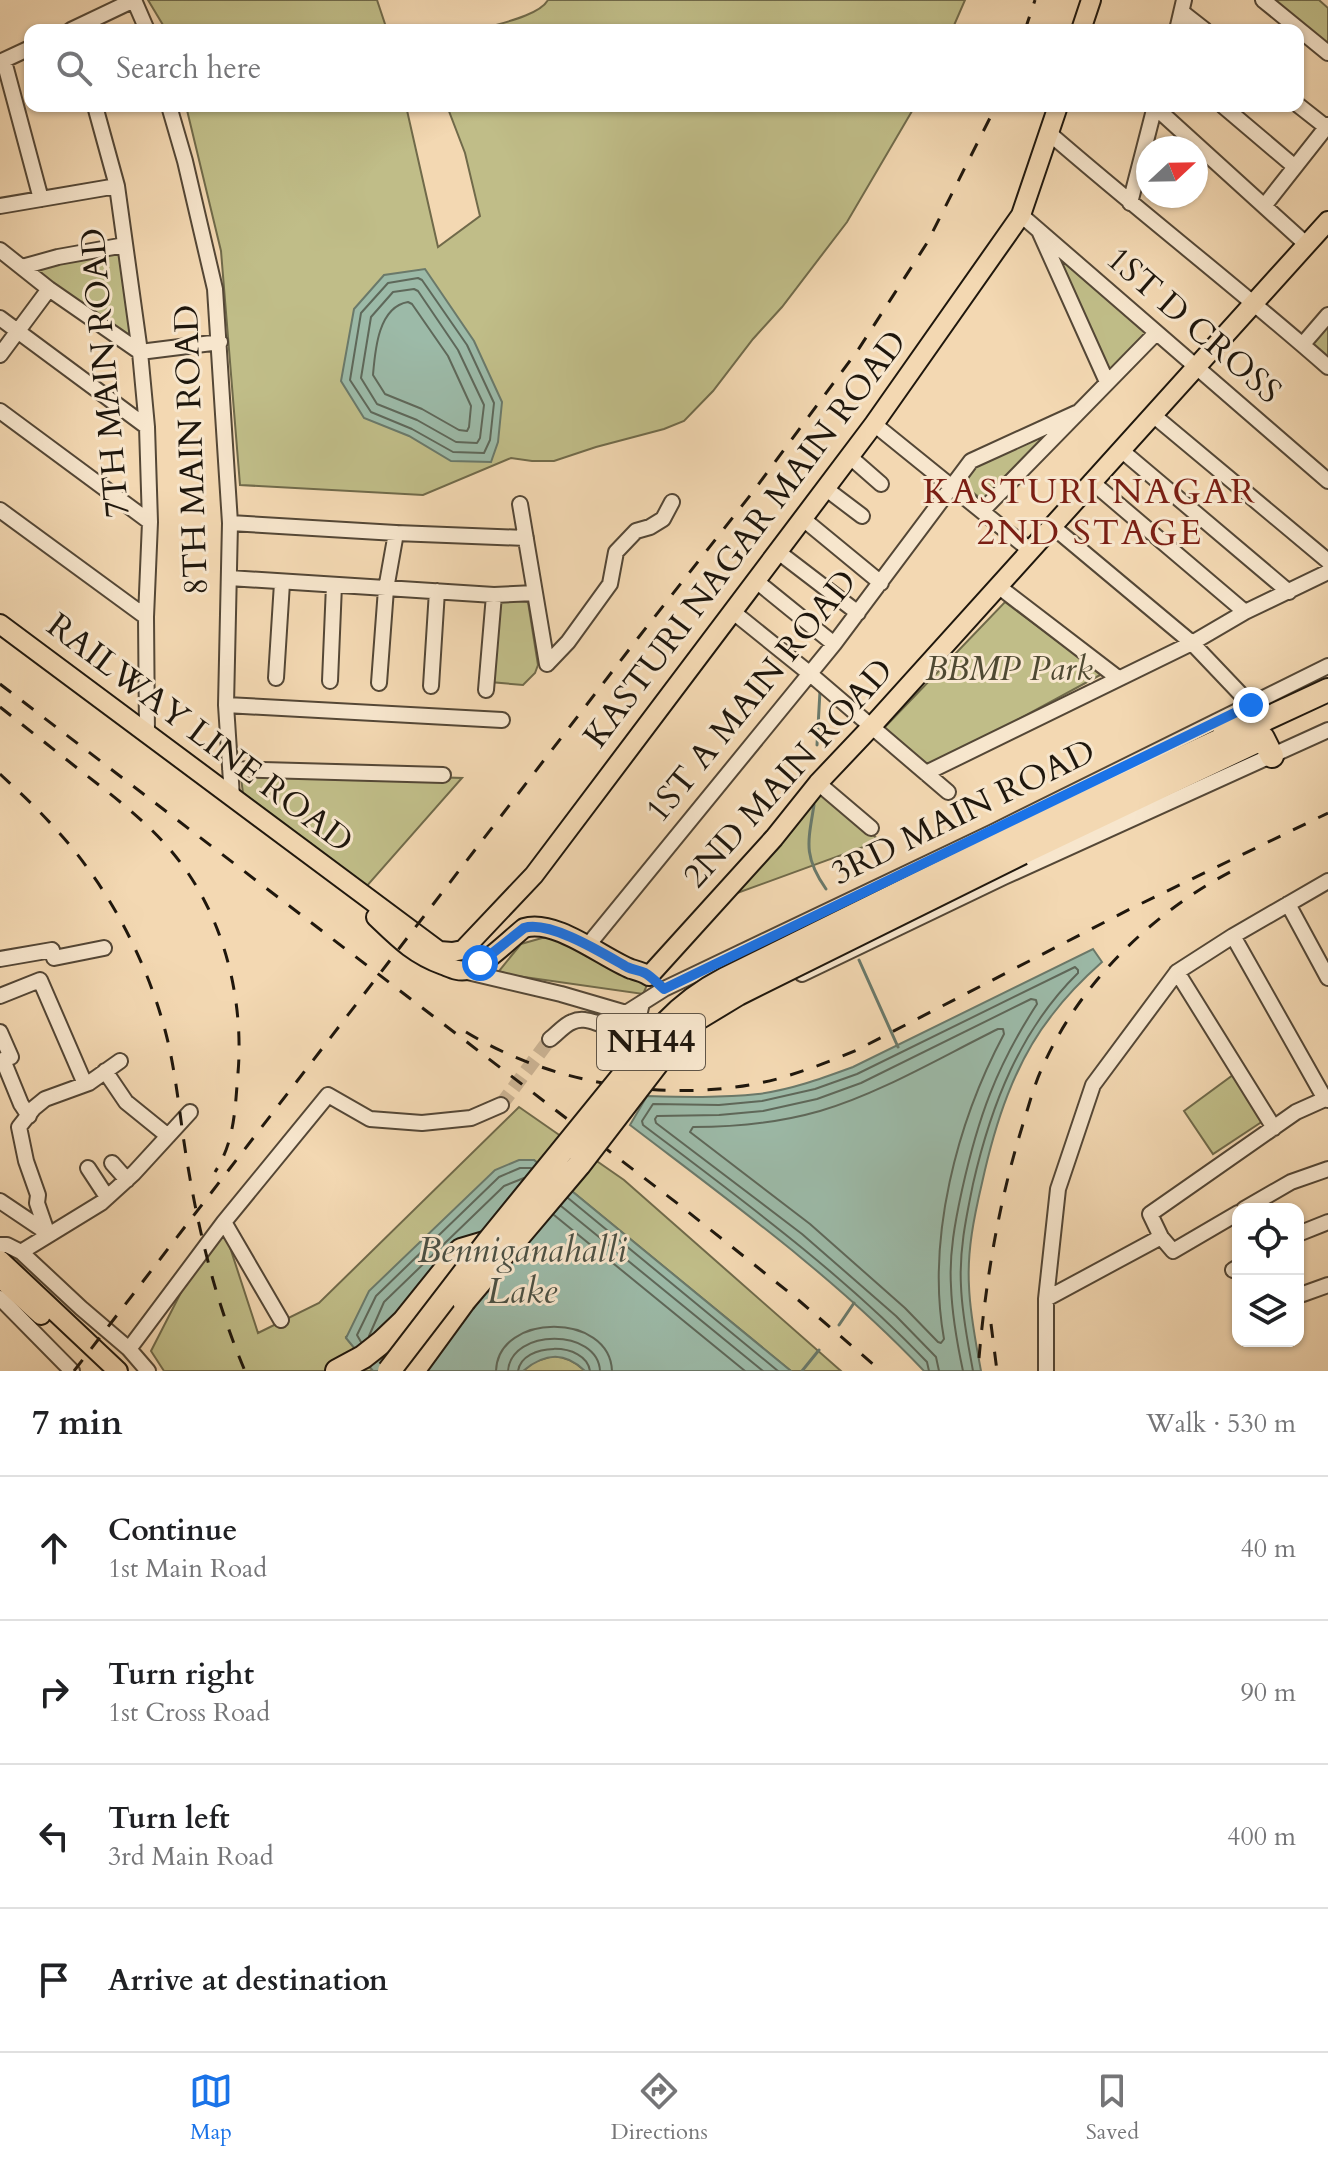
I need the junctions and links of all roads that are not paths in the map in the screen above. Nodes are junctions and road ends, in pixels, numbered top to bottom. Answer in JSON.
{"nodes":[{"id":1,"x":134,"y":0,"type":"edge"},
{"id":2,"x":1091,"y":0,"type":"edge"},
{"id":3,"x":1263,"y":0,"type":"edge"},
{"id":4,"x":1183,"y":6,"type":"edge"},
{"id":5,"x":84,"y":24,"type":"edge"},
{"id":6,"x":144,"y":24,"type":"edge"},
{"id":7,"x":1083,"y":24,"type":"edge"},
{"id":8,"x":1200,"y":24,"type":"edge"},
{"id":9,"x":1292,"y":24,"type":"edge"},
{"id":10,"x":1304,"y":33,"type":"edge"},
{"id":11,"x":24,"y":51,"type":"edge"},
{"id":12,"x":1328,"y":53,"type":"edge"},
{"id":13,"x":2,"y":61,"type":"edge"},
{"id":14,"x":1304,"y":109,"type":"edge"},
{"id":15,"x":97,"y":112,"type":"edge"},
{"id":16,"x":171,"y":112,"type":"edge"},
{"id":17,"x":1056,"y":112,"type":"edge"},
{"id":18,"x":1153,"y":112,"type":"edge"},
{"id":19,"x":1162,"y":112,"type":"edge"},
{"id":20,"x":1230,"y":112,"type":"edge"},
{"id":21,"x":1327,"y":126,"type":"edge"},
{"id":22,"x":1049,"y":133,"type":"junction"},
{"id":23,"x":1295,"y":167,"type":"junction"},
{"id":24,"x":117,"y":186,"type":"junction"},
{"id":25,"x":41,"y":199,"type":"junction"},
{"id":26,"x":1130,"y":203,"type":"junction"},
{"id":27,"x":1265,"y":205,"type":"junction"},
{"id":28,"x":0,"y":206,"type":"edge"},
{"id":29,"x":1021,"y":215,"type":"junction"},
{"id":30,"x":1328,"y":221,"type":"edge"},
{"id":31,"x":1038,"y":229,"type":"junction"},
{"id":32,"x":125,"y":245,"type":"junction"},
{"id":33,"x":1307,"y":245,"type":"junction"},
{"id":34,"x":0,"y":250,"type":"edge"},
{"id":35,"x":22,"y":267,"type":"junction"},
{"id":36,"x":49,"y":289,"type":"junction"},
{"id":37,"x":1254,"y":303,"type":"junction"},
{"id":38,"x":1328,"y":315,"type":"edge"},
{"id":39,"x":0,"y":318,"type":"edge"},
{"id":40,"x":18,"y":331,"type":"junction"},
{"id":41,"x":1156,"y":333,"type":"junction"},
{"id":42,"x":220,"y":342,"type":"junction"},
{"id":43,"x":1303,"y":344,"type":"junction"},
{"id":44,"x":140,"y":352,"type":"junction"},
{"id":45,"x":0,"y":355,"type":"edge"},
{"id":46,"x":1196,"y":367,"type":"junction"},
{"id":47,"x":1328,"y":367,"type":"edge"},
{"id":48,"x":1107,"y":382,"type":"junction"},
{"id":49,"x":0,"y":411,"type":"edge"},
{"id":50,"x":1076,"y":413,"type":"junction"},
{"id":51,"x":1153,"y":415,"type":"junction"},
{"id":52,"x":874,"y":424,"type":"junction"},
{"id":53,"x":147,"y":427,"type":"junction"},
{"id":54,"x":1121,"y":450,"type":"junction"},
{"id":55,"x":849,"y":456,"type":"junction"},
{"id":56,"x":1328,"y":481,"type":"edge"},
{"id":57,"x":1092,"y":482,"type":"junction"},
{"id":58,"x":881,"y":484,"type":"dead end"},
{"id":59,"x":951,"y":486,"type":"junction"},
{"id":60,"x":825,"y":488,"type":"junction"},
{"id":61,"x":672,"y":502,"type":"dead end"},
{"id":62,"x":520,"y":504,"type":"dead end"},
{"id":63,"x":0,"y":510,"type":"edge"},
{"id":64,"x":982,"y":511,"type":"junction"},
{"id":65,"x":862,"y":516,"type":"dead end"},
{"id":66,"x":802,"y":518,"type":"junction"},
{"id":67,"x":150,"y":522,"type":"junction"},
{"id":68,"x":230,"y":523,"type":"junction"},
{"id":69,"x":1052,"y":526,"type":"junction"},
{"id":70,"x":396,"y":533,"type":"junction"},
{"id":71,"x":526,"y":538,"type":"junction"},
{"id":72,"x":777,"y":551,"type":"junction"},
{"id":73,"x":1031,"y":551,"type":"junction"},
{"id":74,"x":1328,"y":561,"type":"edge"},
{"id":75,"x":1328,"y":572,"type":"edge"},
{"id":76,"x":229,"y":578,"type":"junction"},
{"id":77,"x":755,"y":580,"type":"junction"},
{"id":78,"x":282,"y":583,"type":"junction"},
{"id":79,"x":881,"y":583,"type":"junction"},
{"id":80,"x":334,"y":585,"type":"junction"},
{"id":81,"x":998,"y":586,"type":"junction"},
{"id":82,"x":386,"y":589,"type":"junction"},
{"id":83,"x":437,"y":591,"type":"junction"},
{"id":84,"x":1289,"y":592,"type":"junction"},
{"id":85,"x":535,"y":593,"type":"junction"},
{"id":86,"x":494,"y":595,"type":"junction"},
{"id":87,"x":732,"y":611,"type":"junction"},
{"id":88,"x":1245,"y":612,"type":"junction"},
{"id":89,"x":858,"y":613,"type":"junction"},
{"id":90,"x":146,"y":617,"type":"junction"},
{"id":91,"x":0,"y":624,"type":"edge"},
{"id":92,"x":1192,"y":643,"type":"junction"},
{"id":93,"x":834,"y":644,"type":"junction"},
{"id":94,"x":1328,"y":666,"type":"edge"},
{"id":95,"x":809,"y":673,"type":"junction"},
{"id":96,"x":276,"y":678,"type":"dead end"},
{"id":97,"x":1118,"y":678,"type":"junction"},
{"id":98,"x":330,"y":681,"type":"dead end"},
{"id":99,"x":379,"y":683,"type":"dead end"},
{"id":100,"x":431,"y":686,"type":"dead end"},
{"id":101,"x":486,"y":690,"type":"dead end"},
{"id":102,"x":1328,"y":690,"type":"edge"},
{"id":103,"x":226,"y":705,"type":"junction"},
{"id":104,"x":1251,"y":705,"type":"junction"},
{"id":105,"x":1328,"y":707,"type":"edge"},
{"id":106,"x":502,"y":720,"type":"dead end"},
{"id":107,"x":872,"y":726,"type":"junction"},
{"id":108,"x":1328,"y":730,"type":"edge"},
{"id":109,"x":147,"y":734,"type":"junction"},
{"id":110,"x":1268,"y":747,"type":"junction"},
{"id":111,"x":1212,"y":764,"type":"junction"},
{"id":112,"x":230,"y":769,"type":"junction"},
{"id":113,"x":926,"y":773,"type":"junction"},
{"id":114,"x":443,"y":775,"type":"dead end"},
{"id":115,"x":818,"y":783,"type":"junction"},
{"id":116,"x":948,"y":792,"type":"dead end"},
{"id":117,"x":232,"y":797,"type":"junction"},
{"id":118,"x":871,"y":828,"type":"dead end"},
{"id":119,"x":1018,"y":844,"type":"junction"},
{"id":120,"x":1328,"y":881,"type":"edge"},
{"id":121,"x":363,"y":894,"type":"junction"},
{"id":122,"x":1288,"y":904,"type":"junction"},
{"id":123,"x":1233,"y":936,"type":"junction"},
{"id":124,"x":593,"y":939,"type":"dead end"},
{"id":125,"x":104,"y":948,"type":"dead end"},
{"id":126,"x":452,"y":952,"type":"joint"},
{"id":127,"x":0,"y":959,"type":"edge"},
{"id":128,"x":463,"y":971,"type":"junction"},
{"id":129,"x":1177,"y":972,"type":"junction"},
{"id":130,"x":645,"y":973,"type":"junction"},
{"id":131,"x":1328,"y":978,"type":"edge"},
{"id":132,"x":664,"y":989,"type":"junction"},
{"id":133,"x":0,"y":996,"type":"edge"},
{"id":134,"x":642,"y":1003,"type":"junction"},
{"id":135,"x":626,"y":1013,"type":"junction"},
{"id":136,"x":699,"y":1026,"type":"junction"},
{"id":137,"x":0,"y":1032,"type":"edge"},
{"id":138,"x":550,"y":1039,"type":"tunnel mouth"},
{"id":139,"x":2,"y":1060,"type":"edge"},
{"id":140,"x":120,"y":1061,"type":"dead end"},
{"id":141,"x":105,"y":1071,"type":"junction"},
{"id":142,"x":85,"y":1084,"type":"junction"},
{"id":143,"x":1327,"y":1100,"type":"edge"},
{"id":144,"x":501,"y":1105,"type":"tunnel mouth"},
{"id":145,"x":190,"y":1112,"type":"dead end"},
{"id":146,"x":29,"y":1116,"type":"junction"},
{"id":147,"x":1274,"y":1128,"type":"junction"},
{"id":148,"x":168,"y":1136,"type":"junction"},
{"id":149,"x":112,"y":1163,"type":"dead end"},
{"id":150,"x":88,"y":1168,"type":"dead end"},
{"id":151,"x":1328,"y":1169,"type":"edge"},
{"id":152,"x":127,"y":1180,"type":"junction"},
{"id":153,"x":107,"y":1197,"type":"junction"},
{"id":154,"x":0,"y":1201,"type":"edge"},
{"id":155,"x":1265,"y":1203,"type":"edge"},
{"id":156,"x":1232,"y":1217,"type":"edge"},
{"id":157,"x":224,"y":1222,"type":"junction"},
{"id":158,"x":1328,"y":1222,"type":"edge"},
{"id":159,"x":1304,"y":1232,"type":"edge"},
{"id":160,"x":48,"y":1233,"type":"junction"},
{"id":161,"x":1161,"y":1237,"type":"junction"},
{"id":162,"x":488,"y":1242,"type":"junction"},
{"id":163,"x":0,"y":1245,"type":"edge"},
{"id":164,"x":21,"y":1252,"type":"junction"},
{"id":165,"x":0,"y":1260,"type":"edge"},
{"id":166,"x":0,"y":1278,"type":"edge"},
{"id":167,"x":1328,"y":1285,"type":"edge"},
{"id":168,"x":1304,"y":1294,"type":"edge"},
{"id":169,"x":0,"y":1298,"type":"edge"},
{"id":170,"x":1046,"y":1299,"type":"junction"},
{"id":171,"x":281,"y":1320,"type":"dead end"},
{"id":172,"x":129,"y":1349,"type":"junction"},
{"id":173,"x":72,"y":1371,"type":"edge"},
{"id":174,"x":102,"y":1371,"type":"edge"},
{"id":175,"x":118,"y":1371,"type":"edge"},
{"id":176,"x":148,"y":1371,"type":"edge"},
{"id":177,"x":337,"y":1371,"type":"edge"},
{"id":178,"x":389,"y":1371,"type":"edge"},
{"id":179,"x":413,"y":1371,"type":"edge"},
{"id":180,"x":1046,"y":1371,"type":"edge"}],
"edges":[{"from":1,"to":5,"type":"street"},
{"from":1,"to":6,"type":"street"},
{"from":2,"to":7,"type":"main road"},
{"from":3,"to":9,"type":"street"},
{"from":4,"to":8,"type":"street"},
{"from":10,"to":12,"type":"street"},
{"from":11,"to":13,"type":"street"},
{"from":13,"to":25,"type":"street"},
{"from":14,"to":21,"type":"street"},
{"from":15,"to":24,"type":"street","name":"7TH MAIN ROAD"},
{"from":16,"to":42,"type":"street","name":"8TH MAIN ROAD"},
{"from":17,"to":22,"type":"main road","name":"KASTURI NAGAR MAIN ROAD"},
{"from":18,"to":26,"type":"street"},
{"from":19,"to":27,"type":"street"},
{"from":20,"to":23,"type":"street"},
{"from":21,"to":23,"type":"street"},
{"from":22,"to":26,"type":"street"},
{"from":22,"to":29,"type":"main road","name":"KASTURI NAGAR MAIN ROAD"},
{"from":23,"to":27,"type":"street"},
{"from":24,"to":25,"type":"street"},
{"from":24,"to":32,"type":"street","name":"7TH MAIN ROAD"},
{"from":25,"to":28,"type":"street"},
{"from":26,"to":37,"type":"street"},
{"from":27,"to":33,"type":"street"},
{"from":29,"to":31,"type":"street","name":"1ST D CROSS"},
{"from":29,"to":52,"type":"main road","name":"KASTURI NAGAR MAIN ROAD"},
{"from":30,"to":33,"type":"main road","name":"2ND MAIN ROAD"},
{"from":31,"to":41,"type":"street","name":"1ST D CROSS"},
{"from":31,"to":48,"type":"street"},
{"from":32,"to":35,"type":"street"},
{"from":32,"to":44,"type":"street","name":"7TH MAIN ROAD"},
{"from":33,"to":37,"type":"main road","name":"2ND MAIN ROAD"},
{"from":34,"to":35,"type":"street"},
{"from":35,"to":36,"type":"street"},
{"from":36,"to":40,"type":"street"},
{"from":36,"to":44,"type":"street"},
{"from":37,"to":43,"type":"street"},
{"from":37,"to":46,"type":"main road","name":"2ND MAIN ROAD"},
{"from":38,"to":43,"type":"street"},
{"from":39,"to":40,"type":"street"},
{"from":40,"to":45,"type":"street"},
{"from":40,"to":53,"type":"street"},
{"from":41,"to":46,"type":"street","name":"1ST D CROSS"},
{"from":41,"to":48,"type":"street"},
{"from":42,"to":44,"type":"street"},
{"from":42,"to":68,"type":"street","name":"8TH MAIN ROAD"},
{"from":43,"to":47,"type":"street"},
{"from":44,"to":53,"type":"street","name":"7TH MAIN ROAD"},
{"from":46,"to":51,"type":"main road","name":"2ND MAIN ROAD"},
{"from":46,"to":56,"type":"street","name":"1ST D CROSS"},
{"from":48,"to":50,"type":"street"},
{"from":49,"to":67,"type":"street"},
{"from":50,"to":59,"type":"street","name":"1ST A MAIN ROAD"},
{"from":50,"to":64,"type":"street"},
{"from":51,"to":54,"type":"main road","name":"2ND MAIN ROAD"},
{"from":51,"to":74,"type":"street"},
{"from":52,"to":55,"type":"main road","name":"KASTURI NAGAR MAIN ROAD"},
{"from":52,"to":59,"type":"street"},
{"from":53,"to":67,"type":"street","name":"7TH MAIN ROAD"},
{"from":54,"to":57,"type":"main road","name":"2ND MAIN ROAD"},
{"from":54,"to":84,"type":"street"},
{"from":55,"to":58,"type":"street"},
{"from":55,"to":60,"type":"main road","name":"KASTURI NAGAR MAIN ROAD"},
{"from":57,"to":69,"type":"main road","name":"2ND MAIN ROAD"},
{"from":57,"to":88,"type":"street"},
{"from":59,"to":64,"type":"street"},
{"from":59,"to":79,"type":"street","name":"1ST A MAIN ROAD"},
{"from":60,"to":65,"type":"street"},
{"from":60,"to":66,"type":"main road","name":"KASTURI NAGAR MAIN ROAD"},
{"from":61,"to":85,"type":"street"},
{"from":62,"to":71,"type":"street"},
{"from":63,"to":90,"type":"street"},
{"from":64,"to":73,"type":"street"},
{"from":66,"to":72,"type":"main road","name":"KASTURI NAGAR MAIN ROAD"},
{"from":66,"to":79,"type":"street"},
{"from":67,"to":90,"type":"street","name":"7TH MAIN ROAD"},
{"from":68,"to":70,"type":"street"},
{"from":68,"to":76,"type":"street","name":"8TH MAIN ROAD"},
{"from":69,"to":73,"type":"main road","name":"2ND MAIN ROAD"},
{"from":69,"to":92,"type":"street"},
{"from":70,"to":71,"type":"street"},
{"from":70,"to":82,"type":"street"},
{"from":71,"to":85,"type":"street"},
{"from":72,"to":77,"type":"main road","name":"KASTURI NAGAR MAIN ROAD"},
{"from":72,"to":89,"type":"street"},
{"from":73,"to":81,"type":"main road","name":"2ND MAIN ROAD"},
{"from":75,"to":84,"type":"street"},
{"from":76,"to":78,"type":"street"},
{"from":76,"to":103,"type":"street","name":"8TH MAIN ROAD"},
{"from":77,"to":87,"type":"main road","name":"KASTURI NAGAR MAIN ROAD"},
{"from":77,"to":93,"type":"street"},
{"from":78,"to":80,"type":"street"},
{"from":78,"to":96,"type":"street"},
{"from":79,"to":89,"type":"street","name":"1ST A MAIN ROAD"},
{"from":80,"to":82,"type":"street"},
{"from":80,"to":98,"type":"street"},
{"from":81,"to":97,"type":"street"},
{"from":81,"to":107,"type":"main road","name":"2ND MAIN ROAD"},
{"from":82,"to":83,"type":"street"},
{"from":82,"to":99,"type":"street"},
{"from":83,"to":86,"type":"street"},
{"from":83,"to":100,"type":"street"},
{"from":84,"to":88,"type":"street"},
{"from":85,"to":86,"type":"street"},
{"from":86,"to":101,"type":"street"},
{"from":87,"to":95,"type":"street"},
{"from":87,"to":126,"type":"main road","name":"KASTURI NAGAR MAIN ROAD"},
{"from":88,"to":92,"type":"street"},
{"from":89,"to":93,"type":"street","name":"1ST A MAIN ROAD"},
{"from":90,"to":109,"type":"street","name":"7TH MAIN ROAD"},
{"from":91,"to":109,"type":"main road","name":"RAILWAY LINE ROAD"},
{"from":92,"to":97,"type":"street"},
{"from":92,"to":104,"type":"street"},
{"from":93,"to":95,"type":"street","name":"1ST A MAIN ROAD"},
{"from":94,"to":104,"type":"street","name":"3RD MAIN ROAD"},
{"from":95,"to":107,"type":"street"},
{"from":95,"to":124,"type":"street","name":"1ST A MAIN ROAD"},
{"from":97,"to":113,"type":"street"},
{"from":102,"to":111,"type":"highway","number":"NH44"},
{"from":103,"to":106,"type":"street"},
{"from":103,"to":112,"type":"street","name":"8TH MAIN ROAD"},
{"from":104,"to":111,"type":"highway"},
{"from":104,"to":132,"type":"street","name":"3RD MAIN ROAD"},
{"from":105,"to":110,"type":"highway","number":"NH44"},
{"from":107,"to":113,"type":"street"},
{"from":107,"to":115,"type":"main road","name":"2ND MAIN ROAD"},
{"from":108,"to":110,"type":"street"},
{"from":109,"to":117,"type":"main road","name":"RAILWAY LINE ROAD"},
{"from":110,"to":111,"type":"highway","number":"NH44"},
{"from":111,"to":119,"type":"highway","number":"NH44"},
{"from":111,"to":136,"type":"street"},
{"from":112,"to":114,"type":"street"},
{"from":112,"to":117,"type":"street","name":"8TH MAIN ROAD"},
{"from":113,"to":116,"type":"street"},
{"from":115,"to":118,"type":"street"},
{"from":115,"to":130,"type":"main road","name":"2ND MAIN ROAD"},
{"from":117,"to":121,"type":"main road","name":"RAILWAY LINE ROAD"},
{"from":119,"to":162,"type":"highway","number":"NH44","bridge":true},
{"from":119,"to":179,"type":"highway","number":"NH44","bridge":true},
{"from":120,"to":122,"type":"street"},
{"from":121,"to":126,"type":"main road","name":"RAILWAY LINE ROAD"},
{"from":121,"to":128,"type":"main road","name":"RAILWAY LINE ROAD"},
{"from":122,"to":123,"type":"street"},
{"from":122,"to":131,"type":"street"},
{"from":123,"to":129,"type":"street"},
{"from":123,"to":143,"type":"street"},
{"from":125,"to":127,"type":"street"},
{"from":128,"to":130,"type":"main road"},
{"from":128,"to":135,"type":"street","name":"RAILWAY LINE ROAD"},
{"from":129,"to":147,"type":"street"},
{"from":129,"to":170,"type":"street"},
{"from":130,"to":132,"type":"street"},
{"from":132,"to":134,"type":"street","name":"3RD MAIN ROAD"},
{"from":132,"to":136,"type":"street"},
{"from":133,"to":142,"type":"street"},
{"from":134,"to":135,"type":"street","name":"3RD MAIN ROAD"},
{"from":134,"to":136,"type":"street"},
{"from":135,"to":138,"type":"street","name":"3RD MAIN ROAD"},
{"from":137,"to":139,"type":"street"},
{"from":139,"to":146,"type":"street"},
{"from":140,"to":141,"type":"street"},
{"from":141,"to":142,"type":"street"},
{"from":141,"to":148,"type":"street"},
{"from":142,"to":146,"type":"street"},
{"from":143,"to":147,"type":"street"},
{"from":144,"to":157,"type":"street"},
{"from":145,"to":148,"type":"street"},
{"from":146,"to":160,"type":"street"},
{"from":147,"to":161,"type":"street"},
{"from":148,"to":152,"type":"street"},
{"from":149,"to":152,"type":"street"},
{"from":150,"to":153,"type":"street"},
{"from":151,"to":155,"type":"street"},
{"from":152,"to":153,"type":"street"},
{"from":153,"to":160,"type":"street"},
{"from":154,"to":160,"type":"street"},
{"from":156,"to":161,"type":"street"},
{"from":157,"to":171,"type":"street"},
{"from":157,"to":172,"type":"street"},
{"from":158,"to":159,"type":"street"},
{"from":160,"to":164,"type":"street"},
{"from":161,"to":170,"type":"street"},
{"from":162,"to":177,"type":"highway"},
{"from":162,"to":178,"type":"highway","number":"NH44","bridge":true},
{"from":163,"to":164,"type":"street"},
{"from":164,"to":172,"type":"street"},
{"from":165,"to":175,"type":"main road"},
{"from":166,"to":174,"type":"main road"},
{"from":167,"to":168,"type":"street"},
{"from":169,"to":173,"type":"street"},
{"from":170,"to":180,"type":"street"},
{"from":172,"to":176,"type":"street"}]}
